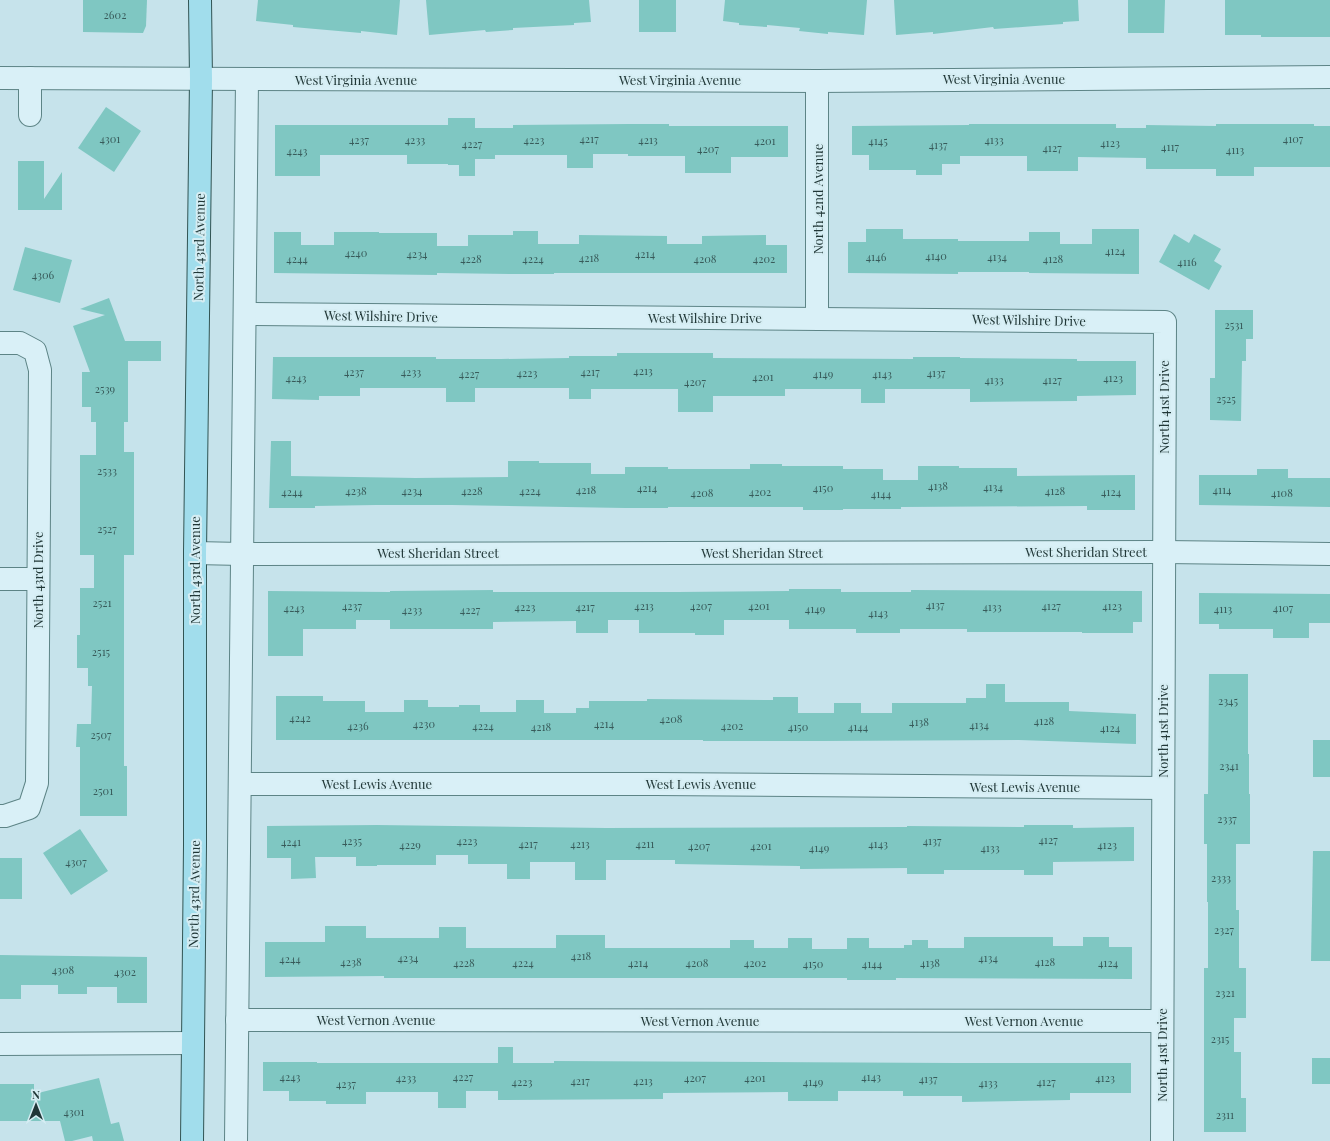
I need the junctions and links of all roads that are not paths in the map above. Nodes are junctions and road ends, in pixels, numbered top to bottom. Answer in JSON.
{"nodes":[{"id":1,"x":200,"y":0,"type":"edge"},
{"id":2,"x":1330,"y":77,"type":"edge"},
{"id":3,"x":0,"y":78,"type":"edge"},
{"id":4,"x":30,"y":78,"type":"junction"},
{"id":5,"x":201,"y":78,"type":"junction"},
{"id":6,"x":247,"y":80,"type":"junction"},
{"id":7,"x":817,"y":80,"type":"junction"},
{"id":8,"x":30,"y":115,"type":"dead end"},
{"id":9,"x":245,"y":314,"type":"junction"},
{"id":10,"x":817,"y":318,"type":"junction"},
{"id":11,"x":1165,"y":322,"type":"joint"},
{"id":12,"x":0,"y":343,"type":"edge"},
{"id":13,"x":195,"y":552,"type":"junction"},
{"id":14,"x":1164,"y":552,"type":"junction"},
{"id":15,"x":242,"y":554,"type":"junction"},
{"id":16,"x":1330,"y":554,"type":"edge"},
{"id":17,"x":0,"y":579,"type":"edge"},
{"id":18,"x":38,"y":579,"type":"junction"},
{"id":19,"x":240,"y":784,"type":"junction"},
{"id":20,"x":1163,"y":788,"type":"junction"},
{"id":21,"x":0,"y":816,"type":"edge"},
{"id":22,"x":237,"y":1020,"type":"junction"},
{"id":23,"x":1162,"y":1021,"type":"junction"},
{"id":24,"x":193,"y":1043,"type":"junction"},
{"id":25,"x":0,"y":1044,"type":"edge"},
{"id":26,"x":192,"y":1141,"type":"edge"},
{"id":27,"x":236,"y":1141,"type":"edge"},
{"id":28,"x":1162,"y":1141,"type":"edge"}],
"edges":[{"from":1,"to":5,"type":"main road","name":"North 43rd Avenue"},
{"from":2,"to":7,"type":"street","name":"West Virginia Avenue"},
{"from":3,"to":4,"type":"street","name":"West Virginia Avenue"},
{"from":4,"to":5,"type":"street","name":"West Virginia Avenue"},
{"from":4,"to":8,"type":"street"},
{"from":5,"to":6,"type":"street","name":"West Virginia Avenue"},
{"from":5,"to":13,"type":"main road","name":"North 43rd Avenue"},
{"from":6,"to":7,"type":"street","name":"West Virginia Avenue"},
{"from":6,"to":9,"type":"street"},
{"from":7,"to":10,"type":"street","name":"North 42nd Avenue"},
{"from":9,"to":10,"type":"street","name":"West Wilshire Drive"},
{"from":9,"to":15,"type":"street"},
{"from":10,"to":11,"type":"street","name":"West Wilshire Drive"},
{"from":11,"to":14,"type":"street","name":"North 41st Drive"},
{"from":12,"to":18,"type":"street","name":"North 43rd Drive"},
{"from":13,"to":15,"type":"street","name":"West Sheridan Street"},
{"from":13,"to":24,"type":"main road","name":"North 43rd Avenue"},
{"from":14,"to":15,"type":"street","name":"West Sheridan Street"},
{"from":14,"to":16,"type":"street","name":"West Sheridan Street"},
{"from":14,"to":20,"type":"street","name":"North 41st Drive"},
{"from":15,"to":19,"type":"street"},
{"from":17,"to":18,"type":"street"},
{"from":18,"to":21,"type":"street","name":"North 43rd Drive"},
{"from":19,"to":20,"type":"street","name":"West Lewis Avenue"},
{"from":19,"to":22,"type":"street"},
{"from":20,"to":23,"type":"street","name":"North 41st Drive"},
{"from":22,"to":23,"type":"street","name":"West Vernon Avenue"},
{"from":22,"to":27,"type":"street"},
{"from":23,"to":28,"type":"street","name":"North 41st Drive"},
{"from":24,"to":25,"type":"street"},
{"from":24,"to":26,"type":"main road","name":"North 43rd Avenue"}]}
